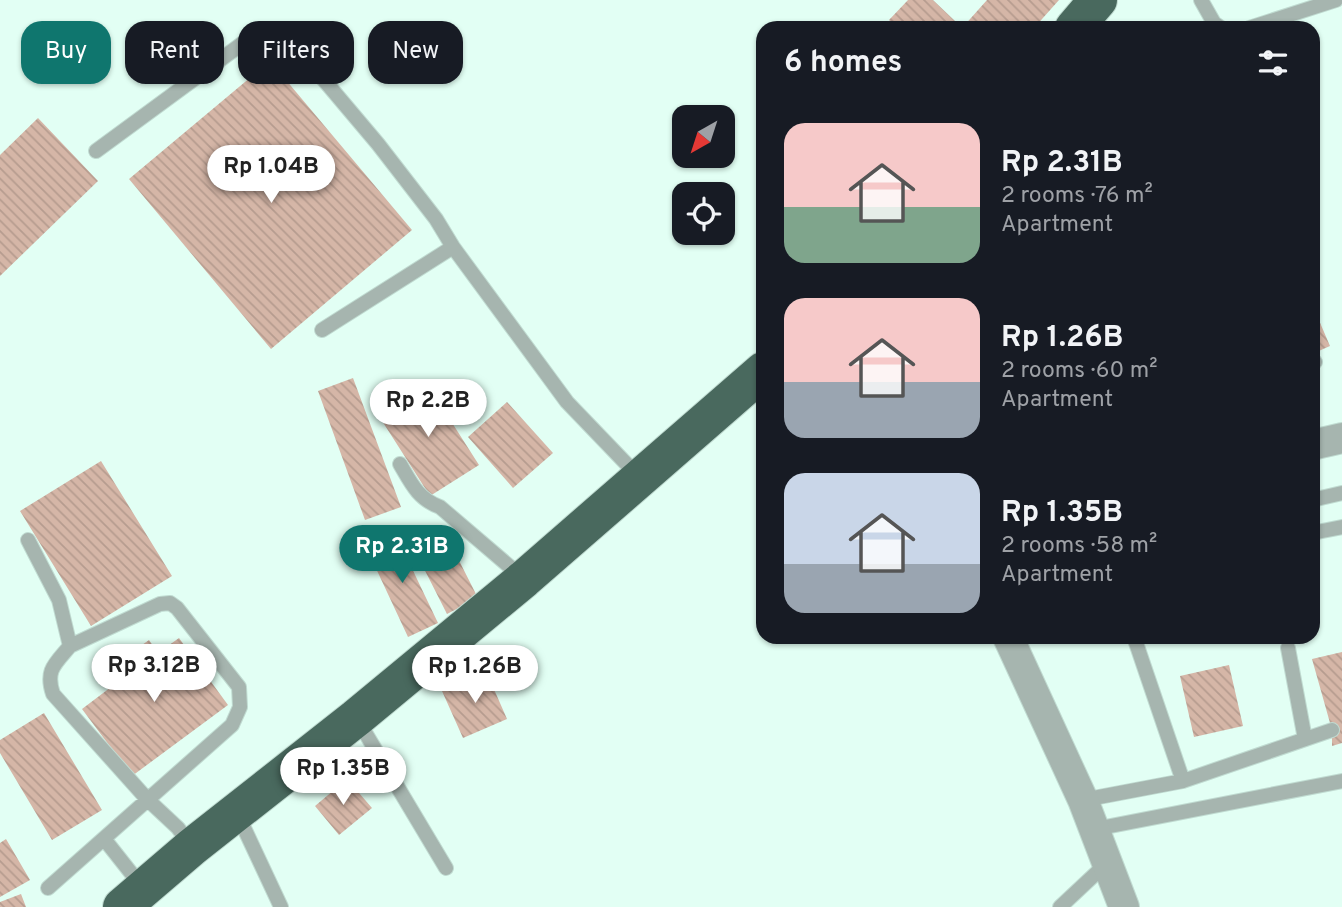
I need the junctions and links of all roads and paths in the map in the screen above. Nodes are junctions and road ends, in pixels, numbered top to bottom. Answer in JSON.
{"nodes":[{"id":1,"x":1098,"y":0,"type":"edge"},
{"id":2,"x":1201,"y":0,"type":"edge"},
{"id":3,"x":1336,"y":0,"type":"edge"},
{"id":4,"x":1080,"y":21,"type":"edge"},
{"id":5,"x":1213,"y":21,"type":"edge"},
{"id":6,"x":1271,"y":21,"type":"edge"},
{"id":7,"x":96,"y":151,"type":"dead end"},
{"id":8,"x":453,"y":247,"type":"junction"},
{"id":9,"x":321,"y":330,"type":"dead end"},
{"id":10,"x":756,"y":384,"type":"edge"},
{"id":11,"x":1342,"y":438,"type":"edge"},
{"id":12,"x":1320,"y":443,"type":"edge"},
{"id":13,"x":400,"y":464,"type":"dead end"},
{"id":14,"x":641,"y":479,"type":"junction"},
{"id":15,"x":1342,"y":494,"type":"edge"},
{"id":16,"x":1320,"y":498,"type":"edge"},
{"id":17,"x":1342,"y":527,"type":"edge"},
{"id":18,"x":1320,"y":531,"type":"edge"},
{"id":19,"x":28,"y":540,"type":"dead end"},
{"id":20,"x":524,"y":579,"type":"junction"},
{"id":21,"x":1011,"y":644,"type":"edge"},
{"id":22,"x":1137,"y":644,"type":"edge"},
{"id":23,"x":70,"y":646,"type":"junction"},
{"id":24,"x":1288,"y":648,"type":"dead end"},
{"id":25,"x":356,"y":718,"type":"junction"},
{"id":26,"x":1332,"y":730,"type":"dead end"},
{"id":27,"x":1305,"y":739,"type":"junction"},
{"id":28,"x":1342,"y":780,"type":"edge"},
{"id":29,"x":1182,"y":781,"type":"junction"},
{"id":30,"x":147,"y":799,"type":"junction"},
{"id":31,"x":1083,"y":800,"type":"junction"},
{"id":32,"x":237,"y":813,"type":"junction"},
{"id":33,"x":1095,"y":830,"type":"junction"},
{"id":34,"x":105,"y":840,"type":"junction"},
{"id":35,"x":192,"y":847,"type":"junction"},
{"id":36,"x":1107,"y":863,"type":"junction"},
{"id":37,"x":446,"y":868,"type":"dead end"},
{"id":38,"x":48,"y":888,"type":"dead end"},
{"id":39,"x":133,"y":898,"type":"edge"},
{"id":40,"x":281,"y":907,"type":"edge"},
{"id":41,"x":1060,"y":907,"type":"edge"},
{"id":42,"x":1124,"y":907,"type":"edge"}],
"edges":[{"from":1,"to":4,"type":"highway"},
{"from":2,"to":5,"type":"lane"},
{"from":3,"to":6,"type":"lane"},
{"from":7,"to":8,"type":"lane"},
{"from":8,"to":9,"type":"lane"},
{"from":8,"to":14,"type":"lane"},
{"from":10,"to":14,"type":"highway"},
{"from":11,"to":12,"type":"street"},
{"from":13,"to":20,"type":"lane"},
{"from":14,"to":20,"type":"highway"},
{"from":15,"to":16,"type":"lane"},
{"from":17,"to":18,"type":"lane"},
{"from":19,"to":23,"type":"lane"},
{"from":20,"to":25,"type":"highway"},
{"from":21,"to":31,"type":"street"},
{"from":22,"to":29,"type":"lane"},
{"from":23,"to":30,"type":"lane"},
{"from":23,"to":30,"type":"lane"},
{"from":24,"to":27,"type":"lane"},
{"from":25,"to":32,"type":"highway"},
{"from":25,"to":37,"type":"lane"},
{"from":26,"to":27,"type":"lane"},
{"from":27,"to":29,"type":"lane"},
{"from":28,"to":33,"type":"lane"},
{"from":29,"to":31,"type":"lane"},
{"from":30,"to":34,"type":"lane"},
{"from":30,"to":35,"type":"lane"},
{"from":31,"to":33,"type":"street"},
{"from":32,"to":35,"type":"highway"},
{"from":32,"to":40,"type":"lane"},
{"from":33,"to":36,"type":"street"},
{"from":34,"to":38,"type":"lane"},
{"from":34,"to":39,"type":"lane"},
{"from":35,"to":39,"type":"highway"},
{"from":36,"to":41,"type":"lane"},
{"from":36,"to":42,"type":"street"}]}
